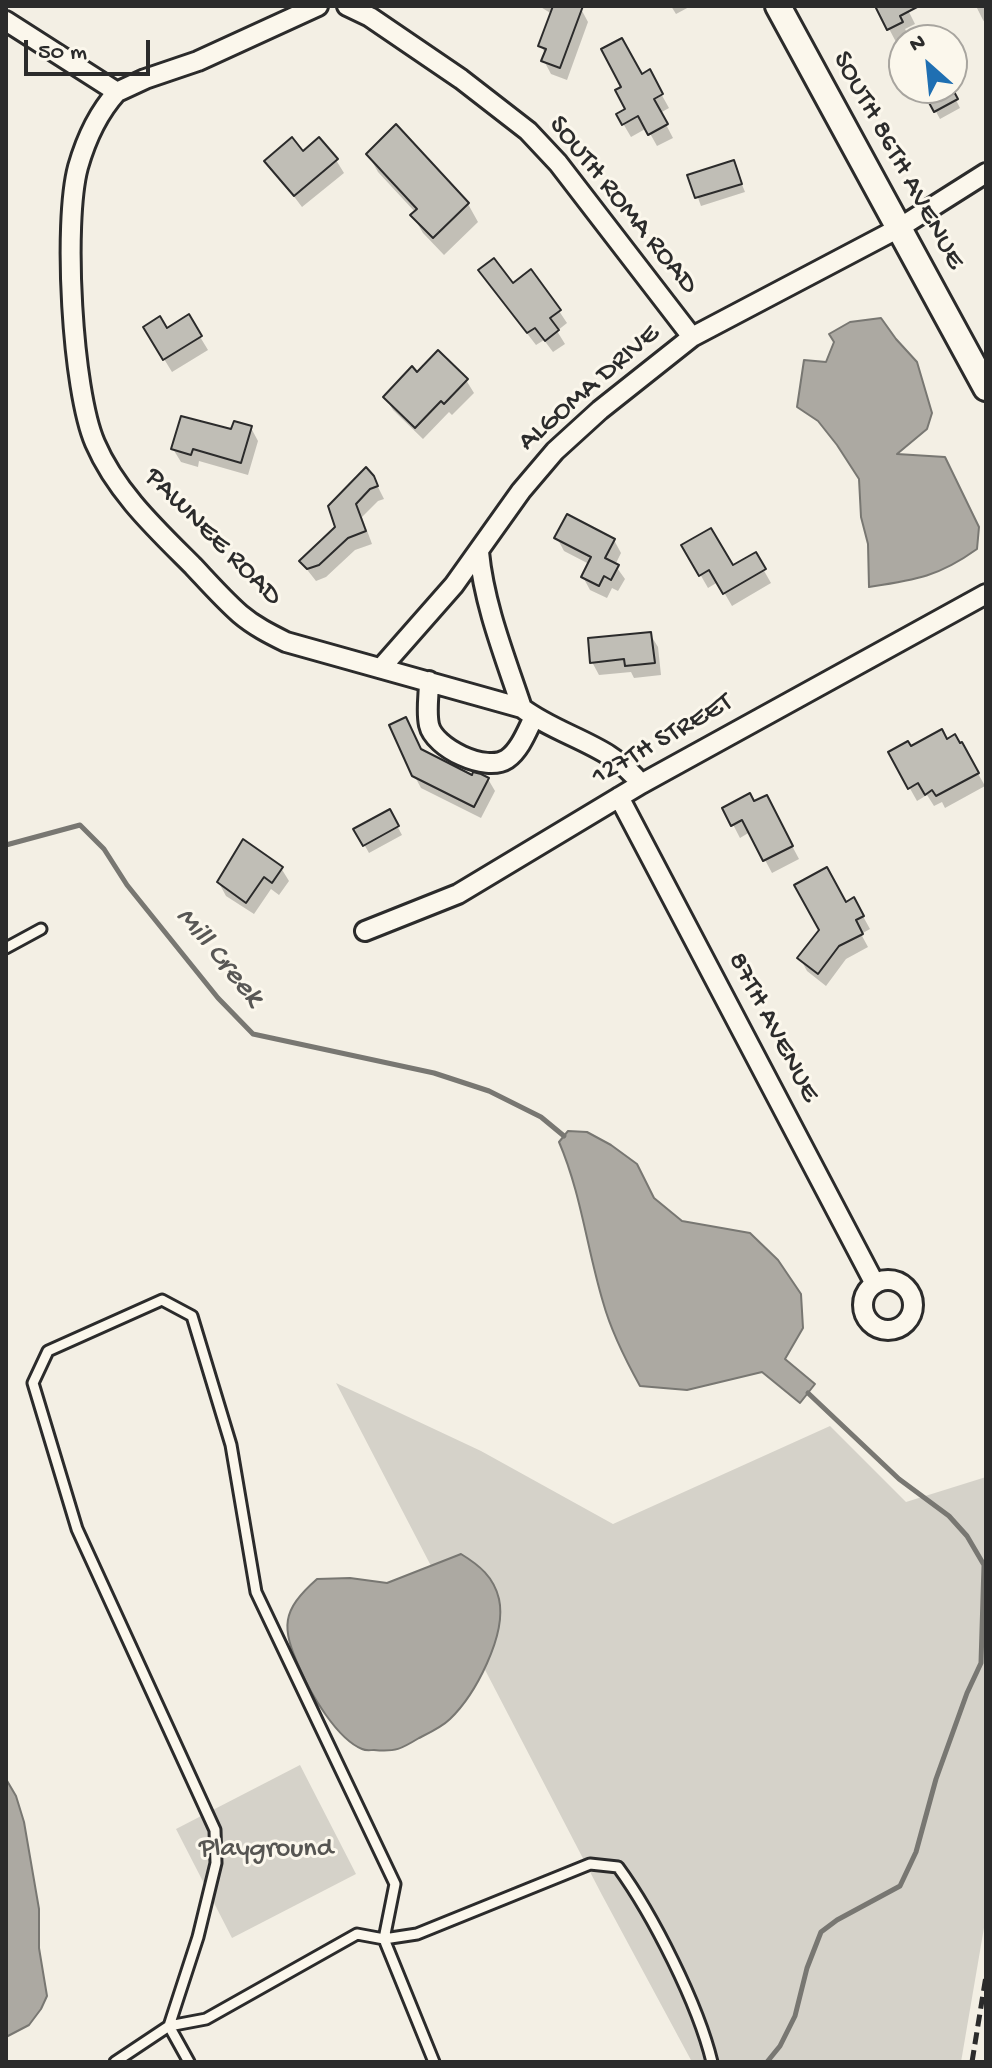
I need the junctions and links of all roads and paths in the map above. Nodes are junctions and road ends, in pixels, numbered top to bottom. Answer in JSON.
{"nodes":[{"id":1,"x":318,"y":6,"type":"edge"},
{"id":2,"x":347,"y":6,"type":"edge"},
{"id":3,"x":778,"y":6,"type":"edge"},
{"id":4,"x":6,"y":21,"type":"edge"},
{"id":5,"x":117,"y":92,"type":"junction"},
{"id":6,"x":986,"y":173,"type":"edge"},
{"id":7,"x":899,"y":228,"type":"junction"},
{"id":8,"x":692,"y":337,"type":"junction"},
{"id":9,"x":986,"y":388,"type":"edge"},
{"id":10,"x":479,"y":552,"type":"junction"},
{"id":11,"x":986,"y":594,"type":"edge"},
{"id":12,"x":381,"y":668,"type":"junction"},
{"id":13,"x":429,"y":681,"type":"junction"},
{"id":14,"x":528,"y":712,"type":"junction"},
{"id":15,"x":641,"y":784,"type":"junction"},
{"id":16,"x":619,"y":797,"type":"junction"},
{"id":17,"x":41,"y":929,"type":"dead end"},
{"id":18,"x":365,"y":931,"type":"dead end"},
{"id":19,"x":6,"y":948,"type":"edge"},
{"id":20,"x":875,"y":1284,"type":"dead end"},
{"id":21,"x":384,"y":1939,"type":"junction"},
{"id":22,"x":169,"y":2026,"type":"junction"},
{"id":23,"x":115,"y":2062,"type":"edge"},
{"id":24,"x":189,"y":2062,"type":"edge"},
{"id":25,"x":434,"y":2062,"type":"edge"},
{"id":26,"x":712,"y":2062,"type":"edge"}],
"edges":[{"from":1,"to":5,"type":"street"},
{"from":2,"to":8,"type":"street","name":"SOUTH ROMA ROAD"},
{"from":3,"to":7,"type":"street","name":"SOUTH 86TH AVENUE"},
{"from":4,"to":5,"type":"street"},
{"from":5,"to":12,"type":"street","name":"PAWNEE ROAD"},
{"from":6,"to":7,"type":"street","name":"ALGOMA DRIVE"},
{"from":7,"to":8,"type":"street","name":"ALGOMA DRIVE"},
{"from":7,"to":9,"type":"street","name":"SOUTH 86TH AVENUE"},
{"from":8,"to":10,"type":"street","name":"ALGOMA DRIVE"},
{"from":10,"to":12,"type":"street","name":"ALGOMA DRIVE"},
{"from":10,"to":14,"type":"street"},
{"from":11,"to":15,"type":"street","name":"127TH STREET"},
{"from":12,"to":13,"type":"street","name":"PAWNEE ROAD"},
{"from":13,"to":14,"type":"street","name":"PAWNEE ROAD"},
{"from":13,"to":14,"type":"street"},
{"from":14,"to":15,"type":"street","name":"PAWNEE ROAD"},
{"from":15,"to":16,"type":"street","name":"127TH STREET"},
{"from":16,"to":18,"type":"street","name":"127TH STREET"},
{"from":16,"to":20,"type":"street","name":"87TH AVENUE"},
{"from":17,"to":19,"type":"lane"},
{"from":21,"to":22,"type":"lane"},
{"from":21,"to":22,"type":"lane"},
{"from":21,"to":25,"type":"lane"},
{"from":21,"to":26,"type":"lane"},
{"from":22,"to":23,"type":"lane"},
{"from":22,"to":24,"type":"lane"}]}
